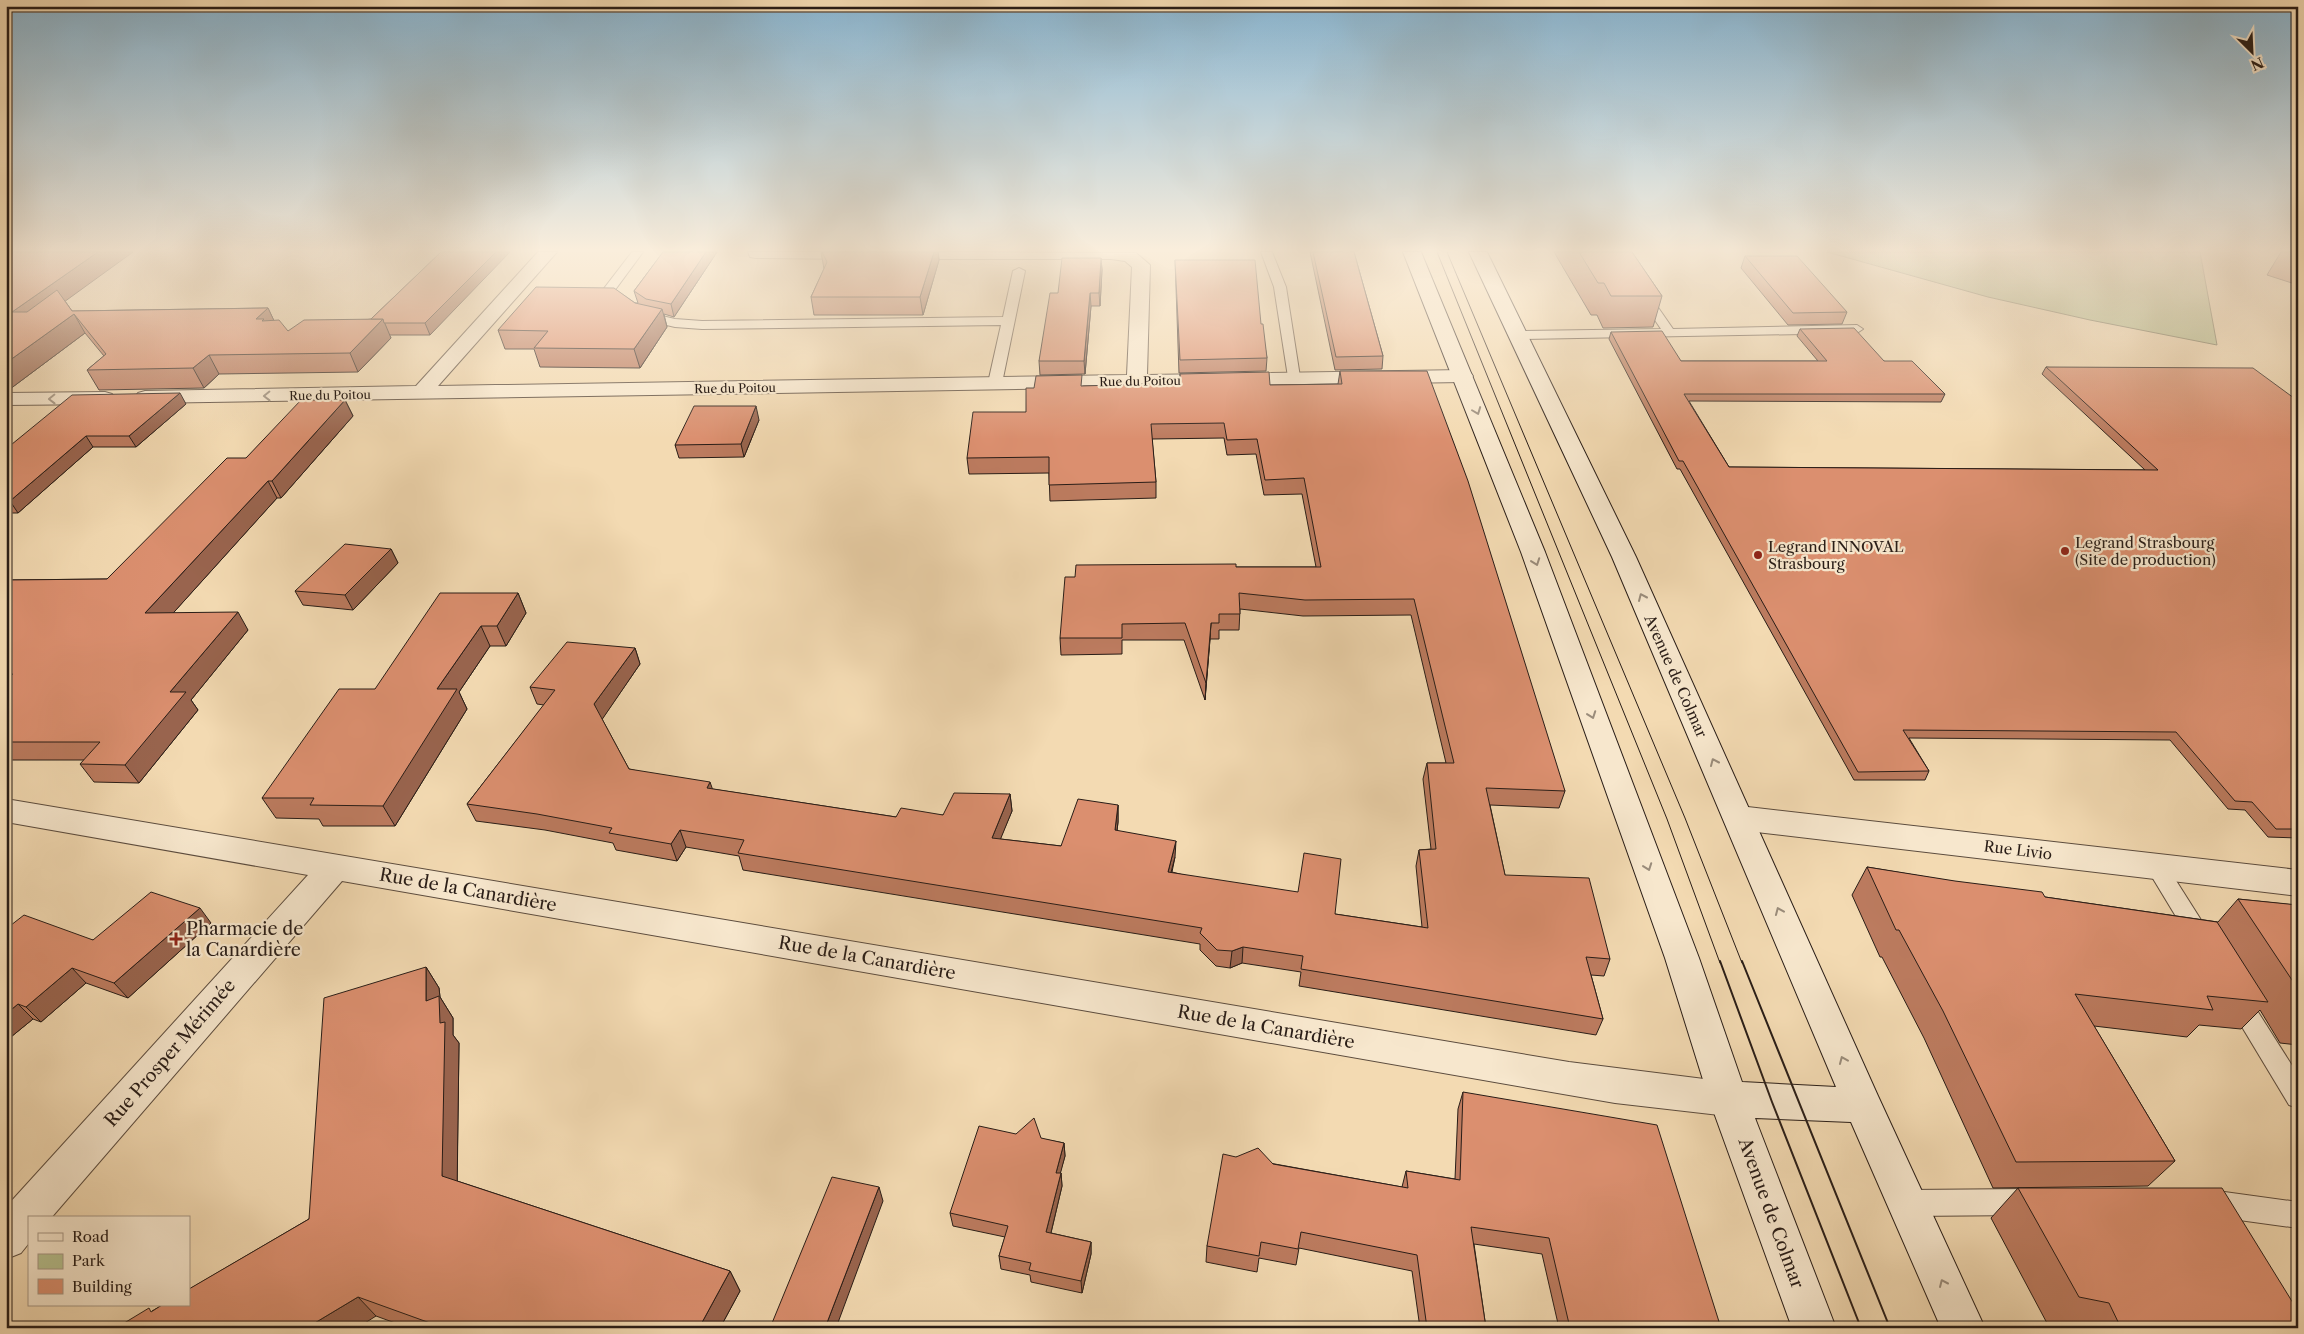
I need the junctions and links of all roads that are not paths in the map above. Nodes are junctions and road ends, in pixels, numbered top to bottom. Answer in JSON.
{"nodes":[{"id":1,"x":492,"y":314,"type":"edge"},
{"id":2,"x":642,"y":314,"type":"edge"},
{"id":3,"x":1009,"y":314,"type":"edge"},
{"id":4,"x":1139,"y":314,"type":"edge"},
{"id":5,"x":1284,"y":314,"type":"edge"},
{"id":6,"x":1438,"y":314,"type":"edge"},
{"id":7,"x":1508,"y":314,"type":"edge"},
{"id":8,"x":1657,"y":314,"type":"edge"},
{"id":9,"x":1845,"y":316,"type":"edge"},
{"id":10,"x":1008,"y":321,"type":"junction"},
{"id":11,"x":1669,"y":332,"type":"junction"},
{"id":12,"x":1518,"y":335,"type":"junction"},
{"id":13,"x":1463,"y":376,"type":"junction"},
{"id":14,"x":1294,"y":377,"type":"junction"},
{"id":15,"x":1137,"y":381,"type":"junction"},
{"id":16,"x":995,"y":383,"type":"junction"},
{"id":17,"x":421,"y":393,"type":"junction"},
{"id":18,"x":6,"y":400,"type":"edge"},
{"id":19,"x":6,"y":810,"type":"edge"},
{"id":20,"x":1739,"y":818,"type":"junction"},
{"id":21,"x":2156,"y":866,"type":"junction"},
{"id":22,"x":334,"y":868,"type":"junction"},
{"id":23,"x":2298,"y":882,"type":"edge"},
{"id":24,"x":2212,"y":957,"type":"edge"},
{"id":25,"x":2227,"y":982,"type":"edge"},
{"id":26,"x":2298,"y":1097,"type":"edge"},
{"id":27,"x":1728,"y":1098,"type":"junction"},
{"id":28,"x":1863,"y":1105,"type":"junction"},
{"id":29,"x":2184,"y":1201,"type":"edge"},
{"id":30,"x":2056,"y":1202,"type":"edge"},
{"id":31,"x":1907,"y":1203,"type":"junction"},
{"id":32,"x":2298,"y":1215,"type":"edge"},
{"id":33,"x":6,"y":1238,"type":"edge"},
{"id":34,"x":1814,"y":1328,"type":"edge"},
{"id":35,"x":1963,"y":1328,"type":"edge"}],
"edges":[{"from":1,"to":17,"type":"street"},
{"from":2,"to":10,"type":"lane"},
{"from":3,"to":10,"type":"lane"},
{"from":4,"to":15,"type":"street"},
{"from":5,"to":14,"type":"lane"},
{"from":6,"to":13,"type":"street","name":"Avenue de Colmar"},
{"from":7,"to":12,"type":"street","name":"Avenue de Colmar"},
{"from":8,"to":11,"type":"lane"},
{"from":9,"to":11,"type":"lane"},
{"from":10,"to":16,"type":"lane"},
{"from":11,"to":12,"type":"lane"},
{"from":20,"to":12,"type":"street","name":"Avenue de Colmar","one_way":true},
{"from":13,"to":14,"type":"street","name":"Rue du Poitou"},
{"from":13,"to":27,"type":"street","name":"Avenue de Colmar","one_way":true},
{"from":14,"to":15,"type":"street","name":"Rue du Poitou"},
{"from":15,"to":16,"type":"street","name":"Rue du Poitou"},
{"from":16,"to":17,"type":"street","name":"Rue du Poitou"},
{"from":17,"to":18,"type":"street","name":"Rue du Poitou","one_way":true},
{"from":19,"to":22,"type":"street","name":"Rue de la Canardière"},
{"from":20,"to":21,"type":"street","name":"Rue Livio"},
{"from":28,"to":20,"type":"street","name":"Avenue de Colmar","one_way":true},
{"from":21,"to":23,"type":"street","name":"Rue Livio"},
{"from":21,"to":24,"type":"lane"},
{"from":22,"to":27,"type":"street","name":"Rue de la Canardière"},
{"from":22,"to":33,"type":"street","name":"Rue Prosper Mérimée"},
{"from":25,"to":26,"type":"lane"},
{"from":27,"to":28,"type":"street"},
{"from":27,"to":34,"type":"street","name":"Avenue de Colmar"},
{"from":28,"to":31,"type":"street","name":"Avenue de Colmar"},
{"from":29,"to":32,"type":"lane"},
{"from":30,"to":31,"type":"lane"},
{"from":35,"to":31,"type":"street","name":"Avenue de Colmar","one_way":true}]}
